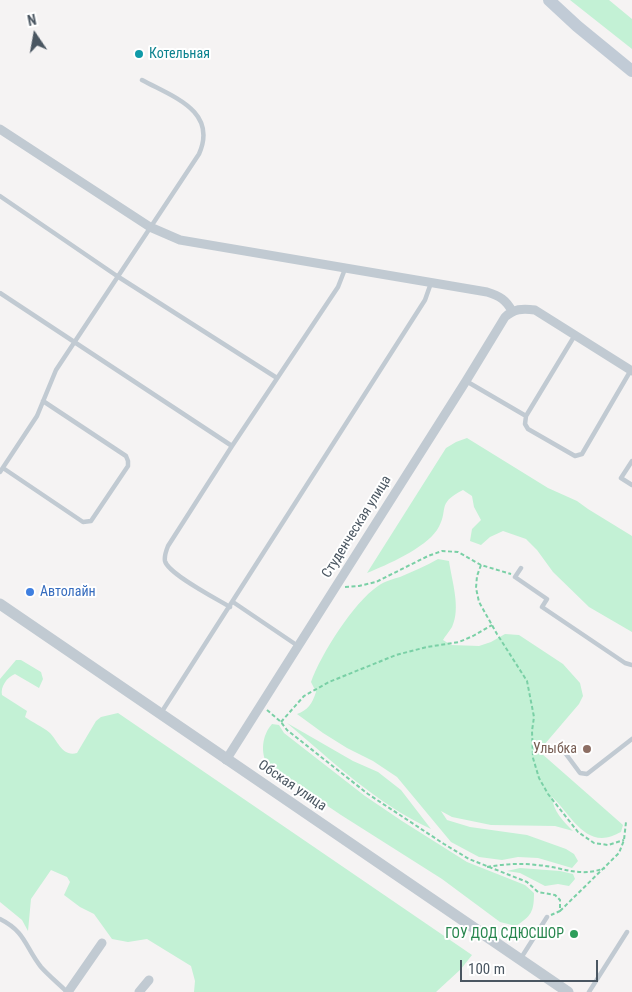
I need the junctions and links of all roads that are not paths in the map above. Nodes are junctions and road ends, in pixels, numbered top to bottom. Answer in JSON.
{"nodes":[{"id":1,"x":549,"y":0,"type":"edge"},
{"id":2,"x":632,"y":71,"type":"edge"},
{"id":3,"x":142,"y":80,"type":"dead end"},
{"id":4,"x":0,"y":129,"type":"edge"},
{"id":5,"x":0,"y":196,"type":"edge"},
{"id":6,"x":150,"y":227,"type":"junction"},
{"id":7,"x":345,"y":269,"type":"junction"},
{"id":8,"x":117,"y":276,"type":"junction"},
{"id":9,"x":431,"y":283,"type":"junction"},
{"id":10,"x":0,"y":293,"type":"edge"},
{"id":11,"x":512,"y":311,"type":"junction"},
{"id":12,"x":575,"y":335,"type":"junction"},
{"id":13,"x":74,"y":343,"type":"junction"},
{"id":14,"x":632,"y":371,"type":"edge"},
{"id":15,"x":277,"y":378,"type":"junction"},
{"id":16,"x":466,"y":381,"type":"junction"},
{"id":17,"x":43,"y":401,"type":"junction"},
{"id":18,"x":526,"y":416,"type":"junction"},
{"id":19,"x":232,"y":446,"type":"junction"},
{"id":20,"x":632,"y":460,"type":"edge"},
{"id":21,"x":1,"y":470,"type":"edge"},
{"id":22,"x":632,"y":485,"type":"edge"},
{"id":23,"x":521,"y":568,"type":"dead end"},
{"id":24,"x":0,"y":604,"type":"edge"},
{"id":25,"x":232,"y":605,"type":"junction"},
{"id":26,"x":298,"y":646,"type":"junction"},
{"id":27,"x":632,"y":665,"type":"edge"},
{"id":28,"x":160,"y":714,"type":"junction"},
{"id":29,"x":632,"y":738,"type":"edge"},
{"id":30,"x":560,"y":746,"type":"dead end"},
{"id":31,"x":226,"y":760,"type":"junction"},
{"id":32,"x":547,"y":917,"type":"road end"},
{"id":33,"x":0,"y":919,"type":"edge"},
{"id":34,"x":627,"y":932,"type":"dead end"},
{"id":35,"x":102,"y":942,"type":"dead end"},
{"id":36,"x":520,"y":960,"type":"junction"},
{"id":37,"x":148,"y":980,"type":"dead end"},
{"id":38,"x":68,"y":992,"type":"edge"},
{"id":39,"x":139,"y":992,"type":"edge"},
{"id":40,"x":568,"y":992,"type":"edge"},
{"id":41,"x":589,"y":992,"type":"edge"}],
"edges":[{"from":1,"to":2,"type":"main road"},
{"from":3,"to":6,"type":"lane"},
{"from":4,"to":6,"type":"street"},
{"from":5,"to":8,"type":"lane"},
{"from":6,"to":7,"type":"street"},
{"from":6,"to":8,"type":"lane"},
{"from":7,"to":9,"type":"street"},
{"from":7,"to":15,"type":"lane"},
{"from":8,"to":13,"type":"lane"},
{"from":8,"to":15,"type":"lane"},
{"from":9,"to":11,"type":"street"},
{"from":9,"to":25,"type":"lane"},
{"from":10,"to":13,"type":"lane"},
{"from":11,"to":12,"type":"street"},
{"from":11,"to":16,"type":"street","name":"Студенческая улица"},
{"from":12,"to":14,"type":"street"},
{"from":12,"to":18,"type":"lane"},
{"from":13,"to":17,"type":"lane"},
{"from":13,"to":19,"type":"lane"},
{"from":14,"to":18,"type":"lane"},
{"from":15,"to":19,"type":"lane"},
{"from":16,"to":18,"type":"lane"},
{"from":16,"to":26,"type":"street","name":"Студенческая улица"},
{"from":17,"to":21,"type":"lane"},
{"from":17,"to":21,"type":"lane"},
{"from":19,"to":25,"type":"lane"},
{"from":20,"to":22,"type":"lane"},
{"from":23,"to":27,"type":"lane"},
{"from":24,"to":28,"type":"street","name":"Обская улица"},
{"from":25,"to":26,"type":"lane"},
{"from":25,"to":28,"type":"lane"},
{"from":26,"to":31,"type":"street","name":"Студенческая улица"},
{"from":28,"to":31,"type":"street","name":"Обская улица"},
{"from":29,"to":30,"type":"lane"},
{"from":31,"to":36,"type":"street","name":"Обская улица"},
{"from":32,"to":36,"type":"lane"},
{"from":33,"to":38,"type":"lane"},
{"from":34,"to":41,"type":"lane"},
{"from":35,"to":38,"type":"street"},
{"from":36,"to":40,"type":"street","name":"Обская улица"},
{"from":37,"to":39,"type":"street"}]}
